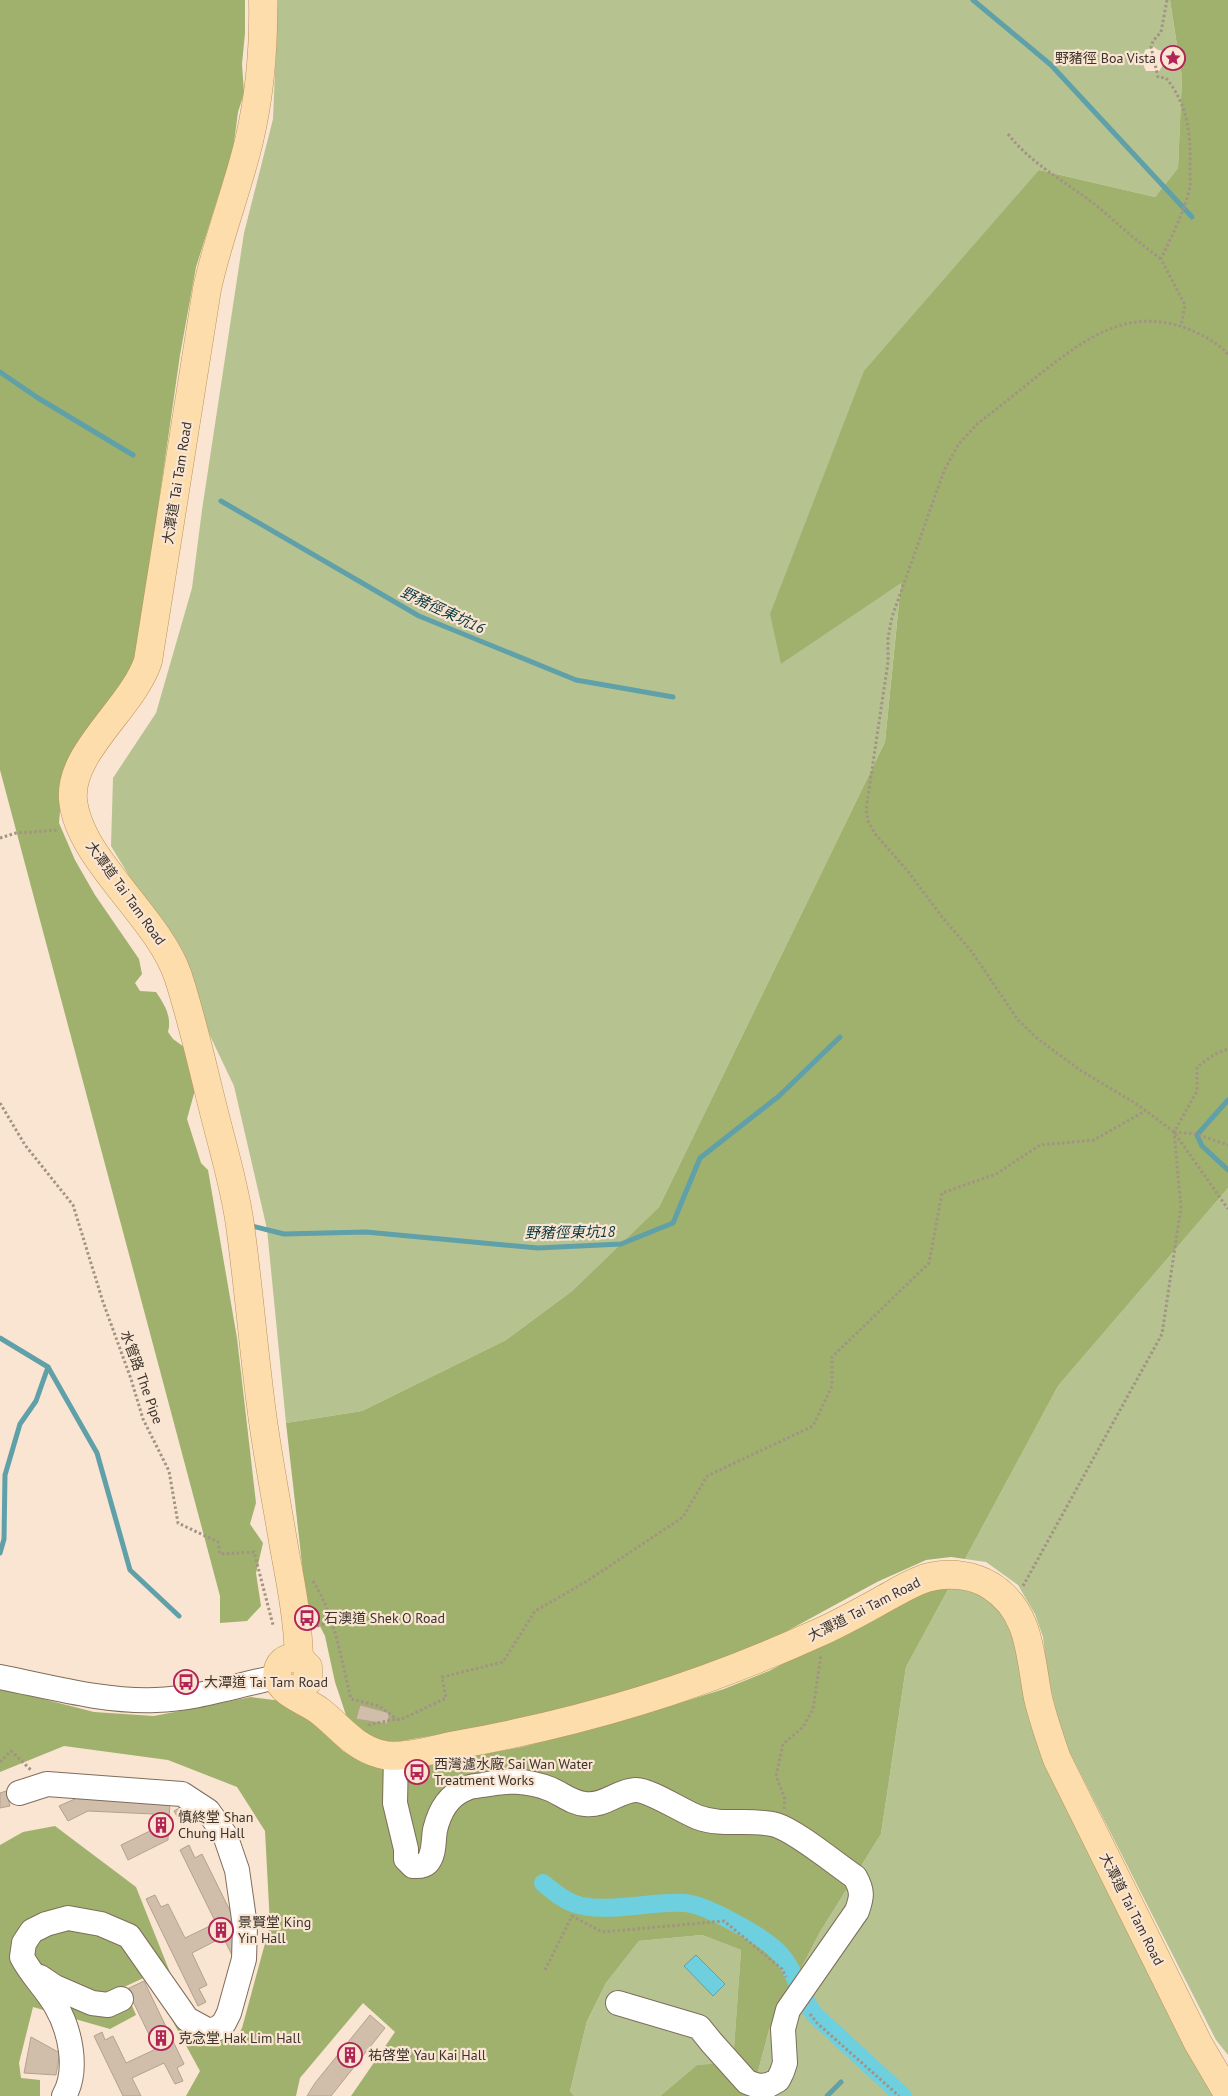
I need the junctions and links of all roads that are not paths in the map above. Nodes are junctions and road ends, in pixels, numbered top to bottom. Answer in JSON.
{"nodes":[{"id":1,"x":263,"y":0,"type":"edge"},
{"id":2,"x":293,"y":1675,"type":"junction"},
{"id":3,"x":0,"y":1677,"type":"edge"},
{"id":4,"x":396,"y":1755,"type":"junction"},
{"id":5,"x":19,"y":1793,"type":"dead end"},
{"id":6,"x":821,"y":1854,"type":"junction"},
{"id":7,"x":842,"y":1878,"type":"dead end"},
{"id":8,"x":33,"y":1975,"type":"junction"},
{"id":9,"x":121,"y":2000,"type":"dead end"},
{"id":10,"x":618,"y":2003,"type":"dead end"},
{"id":11,"x":1228,"y":2094,"type":"edge"},
{"id":12,"x":64,"y":2096,"type":"edge"}],
"edges":[{"from":1,"to":2,"type":"main road","name":"大潭道 Tai Tam Road"},
{"from":2,"to":3,"type":"street"},
{"from":2,"to":4,"type":"main road","name":"大潭道 Tai Tam Road"},
{"from":4,"to":6,"type":"street"},
{"from":4,"to":11,"type":"main road","name":"大潭道 Tai Tam Road"},
{"from":5,"to":8,"type":"street"},
{"from":6,"to":7,"type":"street"},
{"from":6,"to":10,"type":"street"},
{"from":8,"to":9,"type":"street"},
{"from":8,"to":12,"type":"street"}]}
